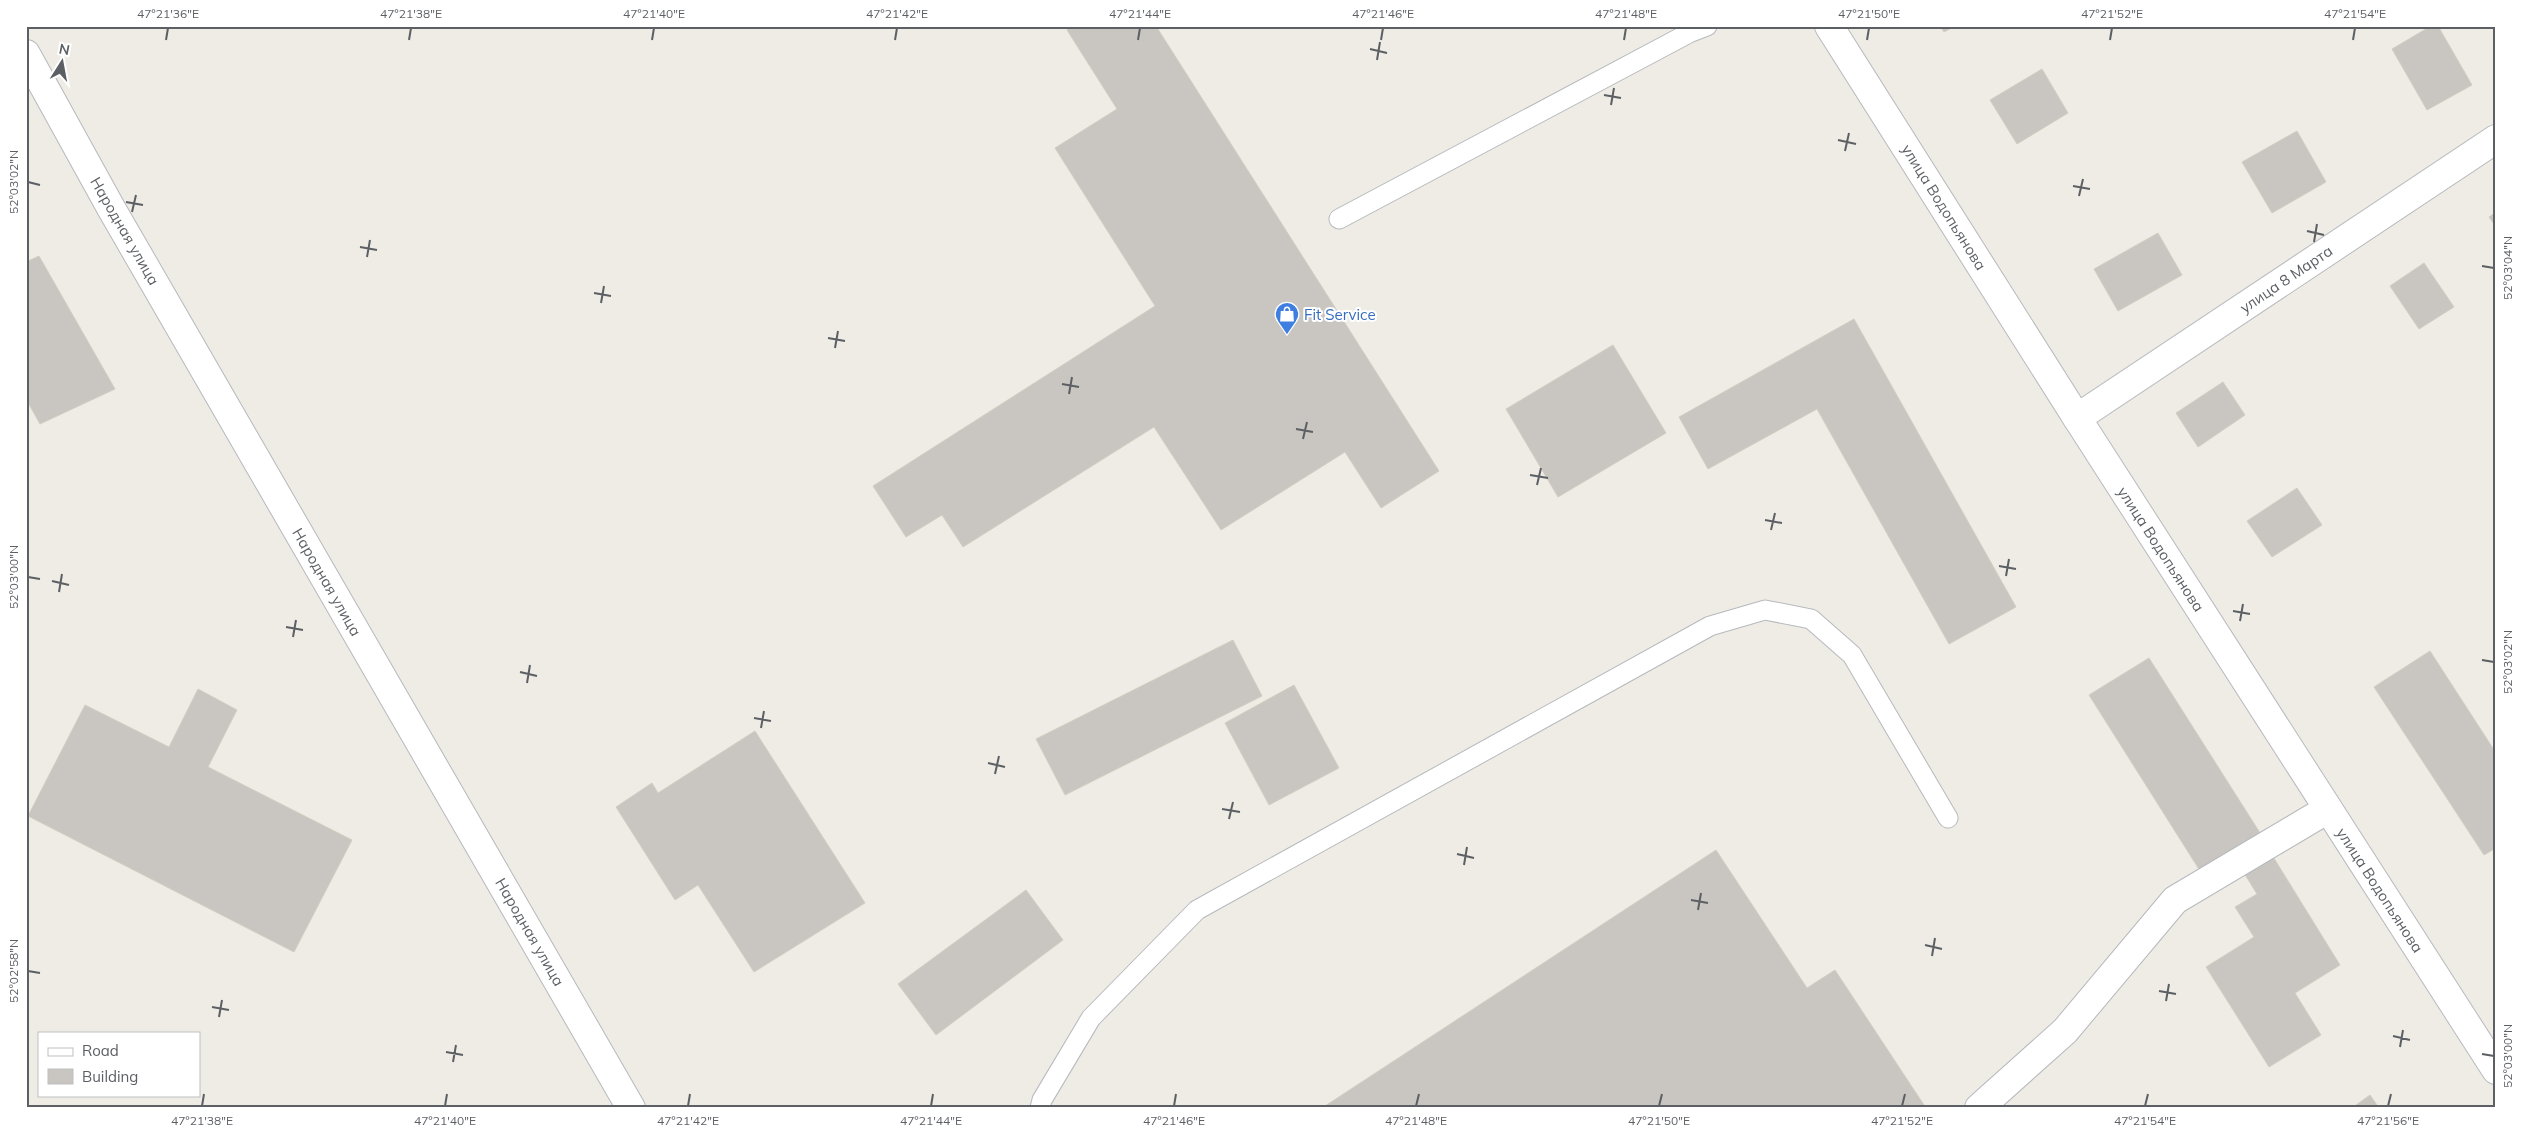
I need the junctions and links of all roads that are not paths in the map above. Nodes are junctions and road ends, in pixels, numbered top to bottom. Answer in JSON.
{"nodes":[{"id":1,"x":1708,"y":26,"type":"edge"},
{"id":2,"x":1829,"y":26,"type":"edge"},
{"id":3,"x":26,"y":54,"type":"edge"},
{"id":4,"x":2496,"y":139,"type":"edge"},
{"id":5,"x":1339,"y":218,"type":"dead end"},
{"id":6,"x":2077,"y":418,"type":"junction"},
{"id":7,"x":2328,"y":809,"type":"junction"},
{"id":8,"x":1948,"y":818,"type":"dead end"},
{"id":9,"x":2496,"y":1070,"type":"edge"},
{"id":10,"x":631,"y":1108,"type":"edge"},
{"id":11,"x":1040,"y":1108,"type":"edge"},
{"id":12,"x":1979,"y":1108,"type":"edge"}],
"edges":[{"from":1,"to":5,"type":"lane"},
{"from":2,"to":6,"type":"street","name":"улица Водопьянова"},
{"from":3,"to":10,"type":"street","name":"Народная улица"},
{"from":4,"to":6,"type":"street","name":"улица 8 Марта"},
{"from":6,"to":7,"type":"street","name":"улица Водопьянова"},
{"from":7,"to":9,"type":"street","name":"улица Водопьянова"},
{"from":7,"to":12,"type":"street"},
{"from":8,"to":11,"type":"lane"}]}
